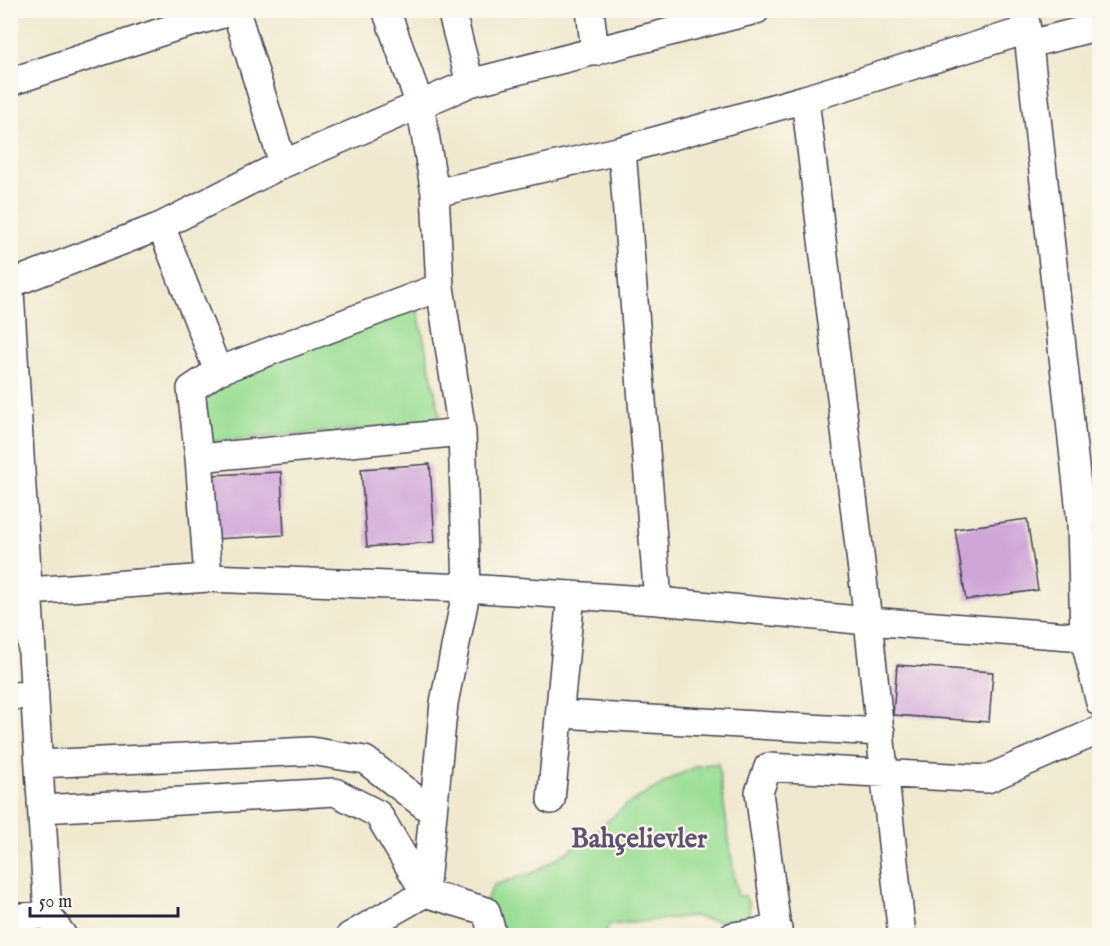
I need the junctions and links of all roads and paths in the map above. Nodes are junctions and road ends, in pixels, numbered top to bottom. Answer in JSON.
{"nodes":[{"id":1,"x":386,"y":10,"type":"edge"},
{"id":2,"x":451,"y":10,"type":"edge"},
{"id":3,"x":590,"y":10,"type":"edge"},
{"id":4,"x":756,"y":10,"type":"edge"},
{"id":5,"x":236,"y":11,"type":"edge"},
{"id":6,"x":172,"y":19,"type":"edge"},
{"id":7,"x":1100,"y":26,"type":"edge"},
{"id":8,"x":1027,"y":28,"type":"edge"},
{"id":9,"x":595,"y":52,"type":"junction"},
{"id":10,"x":10,"y":82,"type":"edge"},
{"id":11,"x":470,"y":83,"type":"junction"},
{"id":12,"x":806,"y":99,"type":"junction"},
{"id":13,"x":420,"y":105,"type":"junction"},
{"id":14,"x":622,"y":150,"type":"junction"},
{"id":15,"x":283,"y":165,"type":"junction"},
{"id":16,"x":435,"y":193,"type":"junction"},
{"id":17,"x":161,"y":226,"type":"junction"},
{"id":18,"x":10,"y":284,"type":"edge"},
{"id":19,"x":440,"y":287,"type":"junction"},
{"id":20,"x":10,"y":291,"type":"edge"},
{"id":21,"x":218,"y":371,"type":"junction"},
{"id":22,"x":462,"y":432,"type":"junction"},
{"id":23,"x":199,"y":458,"type":"junction"},
{"id":24,"x":1090,"y":520,"type":"edge"},
{"id":25,"x":208,"y":578,"type":"junction"},
{"id":26,"x":467,"y":588,"type":"junction"},
{"id":27,"x":20,"y":591,"type":"edge"},
{"id":28,"x":571,"y":595,"type":"junction"},
{"id":29,"x":658,"y":601,"type":"junction"},
{"id":30,"x":868,"y":621,"type":"junction"},
{"id":31,"x":1084,"y":637,"type":"junction"},
{"id":32,"x":23,"y":695,"type":"edge"},
{"id":33,"x":1100,"y":703,"type":"edge"},
{"id":34,"x":560,"y":714,"type":"junction"},
{"id":35,"x":1100,"y":730,"type":"edge"},
{"id":36,"x":880,"y":732,"type":"junction"},
{"id":37,"x":39,"y":764,"type":"junction"},
{"id":38,"x":885,"y":774,"type":"junction"},
{"id":39,"x":551,"y":800,"type":"dead end"},
{"id":40,"x":42,"y":809,"type":"junction"},
{"id":41,"x":433,"y":812,"type":"junction"},
{"id":42,"x":425,"y":893,"type":"junction"},
{"id":43,"x":10,"y":918,"type":"edge"},
{"id":44,"x":55,"y":925,"type":"edge"},
{"id":45,"x":378,"y":928,"type":"edge"},
{"id":46,"x":778,"y":932,"type":"edge"},
{"id":47,"x":350,"y":936,"type":"edge"},
{"id":48,"x":493,"y":936,"type":"edge"},
{"id":49,"x":733,"y":936,"type":"edge"},
{"id":50,"x":902,"y":936,"type":"edge"}],
"edges":[{"from":1,"to":13,"type":"street"},
{"from":2,"to":11,"type":"street"},
{"from":3,"to":9,"type":"street"},
{"from":4,"to":9,"type":"street"},
{"from":5,"to":6,"type":"street"},
{"from":5,"to":15,"type":"street"},
{"from":6,"to":10,"type":"street"},
{"from":7,"to":8,"type":"street"},
{"from":8,"to":12,"type":"street"},
{"from":8,"to":24,"type":"street"},
{"from":9,"to":11,"type":"street"},
{"from":11,"to":13,"type":"street"},
{"from":12,"to":14,"type":"street"},
{"from":12,"to":30,"type":"street"},
{"from":13,"to":15,"type":"street"},
{"from":13,"to":16,"type":"street"},
{"from":14,"to":16,"type":"street"},
{"from":14,"to":29,"type":"street"},
{"from":15,"to":17,"type":"street"},
{"from":16,"to":19,"type":"street"},
{"from":17,"to":18,"type":"street"},
{"from":17,"to":21,"type":"street"},
{"from":19,"to":21,"type":"street"},
{"from":19,"to":22,"type":"street"},
{"from":20,"to":27,"type":"street"},
{"from":21,"to":23,"type":"street"},
{"from":22,"to":23,"type":"street"},
{"from":22,"to":26,"type":"street"},
{"from":23,"to":25,"type":"street"},
{"from":24,"to":31,"type":"street"},
{"from":25,"to":26,"type":"street"},
{"from":25,"to":27,"type":"street"},
{"from":26,"to":28,"type":"street"},
{"from":26,"to":41,"type":"street"},
{"from":27,"to":32,"type":"street"},
{"from":28,"to":29,"type":"street"},
{"from":28,"to":34,"type":"street"},
{"from":29,"to":30,"type":"street"},
{"from":30,"to":31,"type":"street"},
{"from":30,"to":36,"type":"street"},
{"from":31,"to":33,"type":"street"},
{"from":32,"to":37,"type":"street"},
{"from":34,"to":36,"type":"street"},
{"from":34,"to":39,"type":"street"},
{"from":35,"to":38,"type":"street"},
{"from":36,"to":38,"type":"street"},
{"from":37,"to":40,"type":"street"},
{"from":37,"to":41,"type":"street"},
{"from":38,"to":46,"type":"street"},
{"from":38,"to":50,"type":"street"},
{"from":40,"to":42,"type":"street"},
{"from":40,"to":44,"type":"street"},
{"from":41,"to":42,"type":"street"},
{"from":42,"to":45,"type":"street"},
{"from":42,"to":48,"type":"street"},
{"from":43,"to":44,"type":"street"},
{"from":45,"to":47,"type":"street"},
{"from":46,"to":49,"type":"street"}]}
